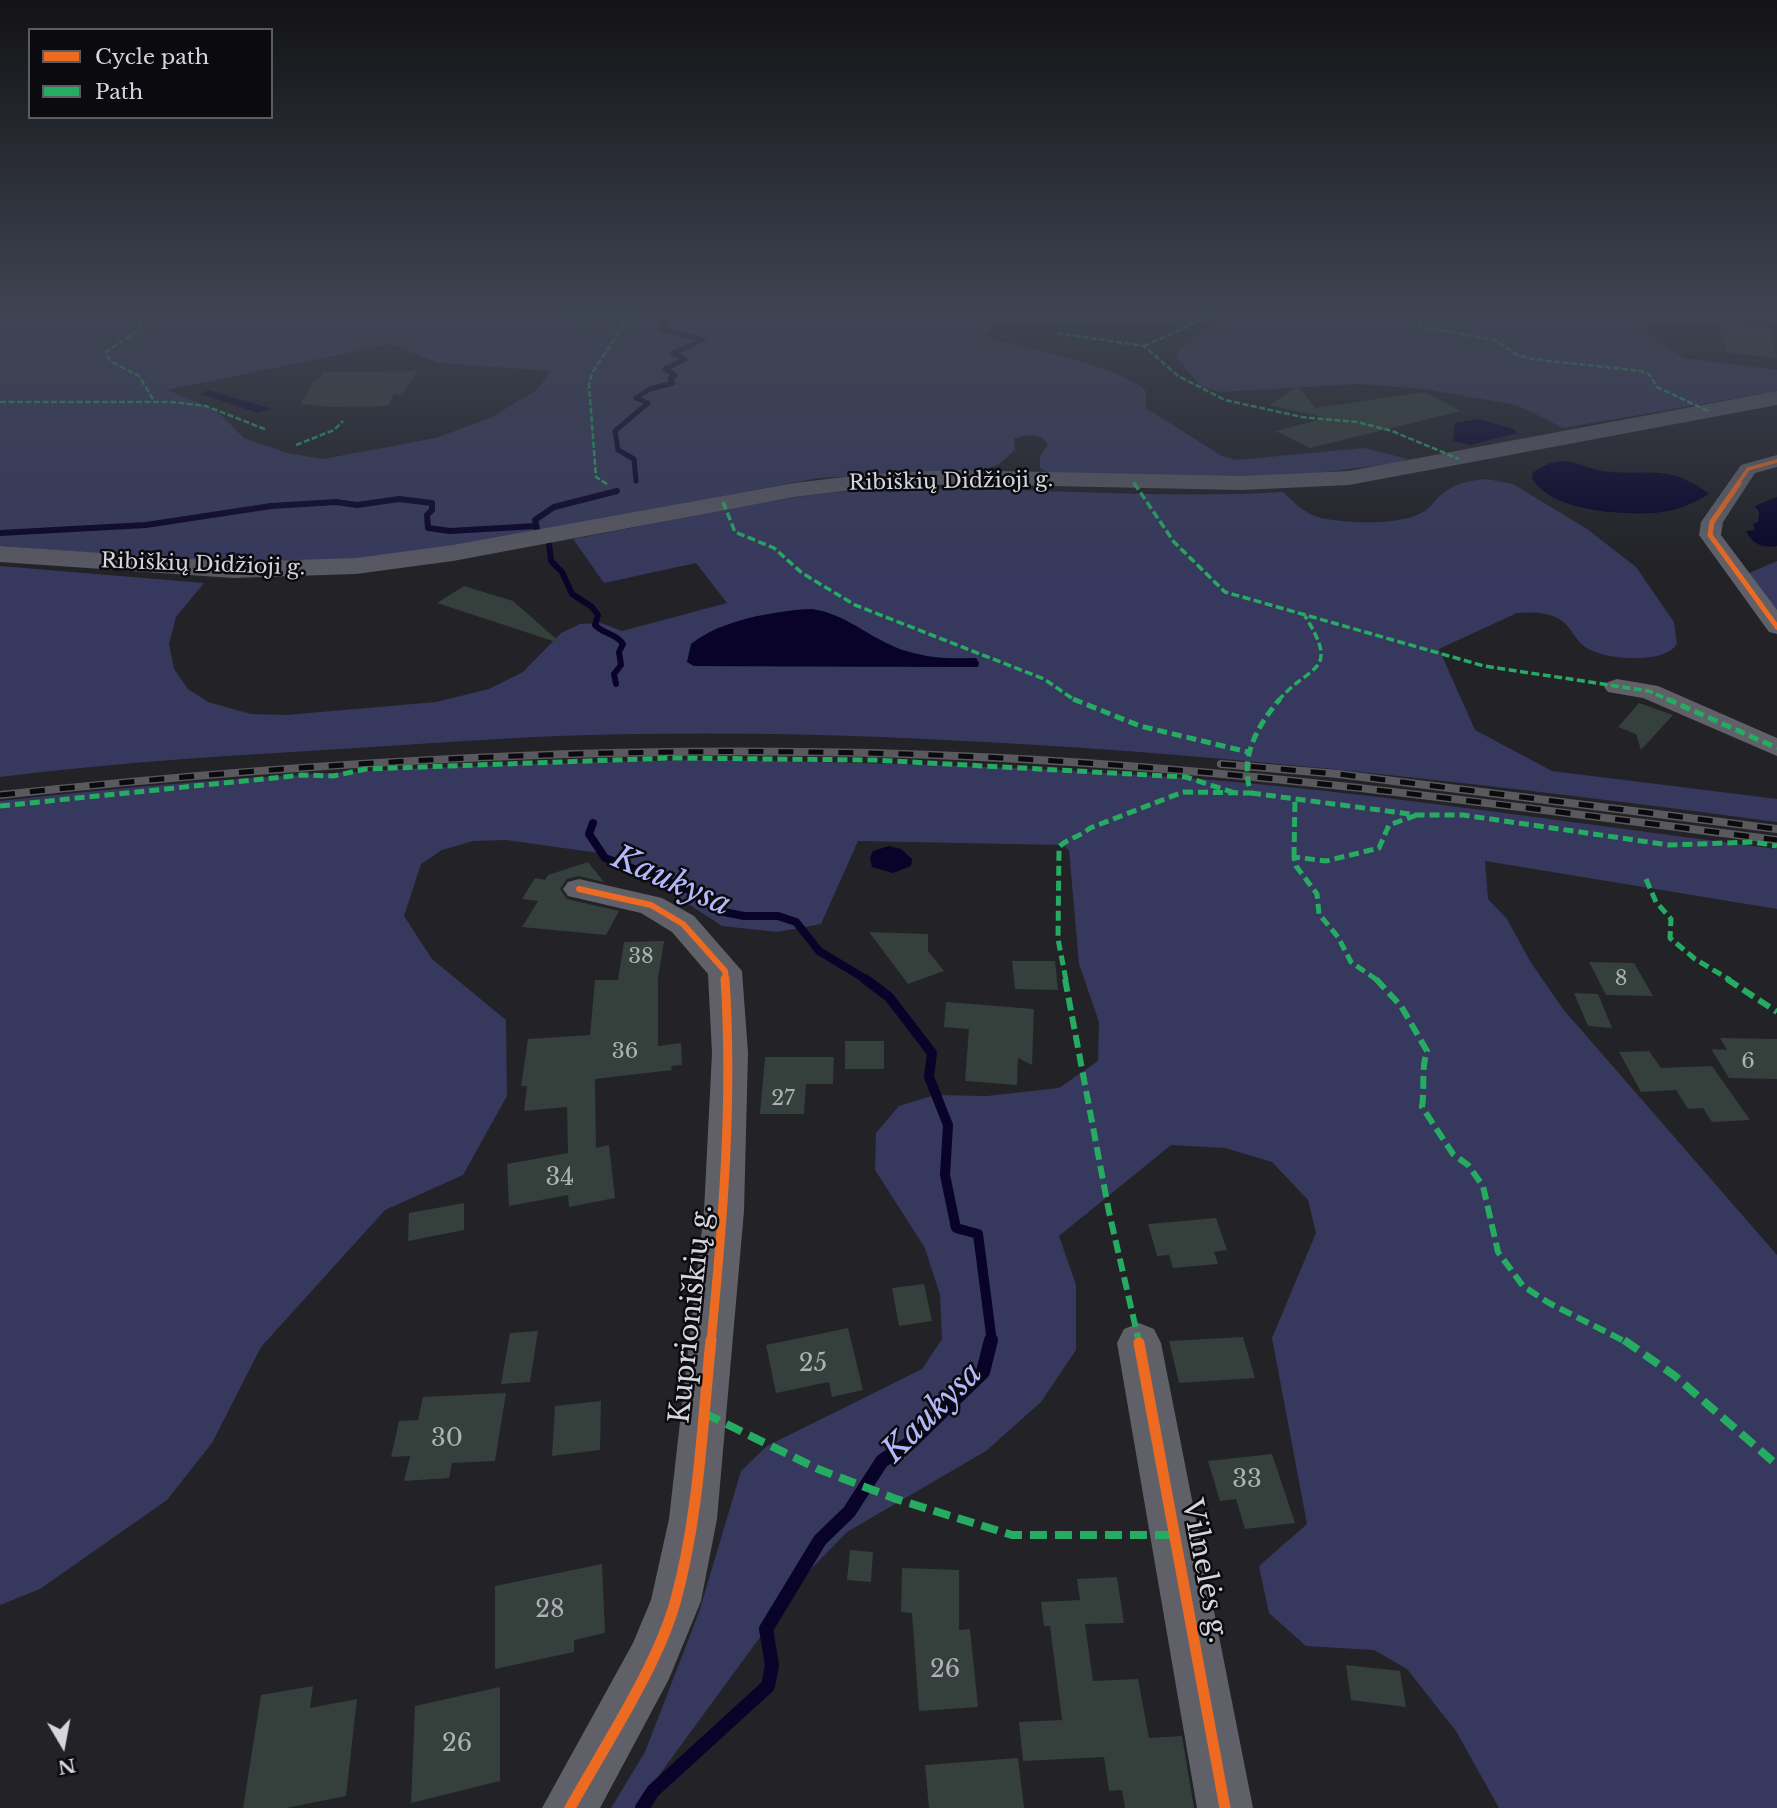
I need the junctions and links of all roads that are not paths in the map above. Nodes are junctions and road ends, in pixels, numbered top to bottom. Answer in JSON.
{"nodes":[{"id":1,"x":1764,"y":400,"type":"edge"},
{"id":2,"x":1777,"y":461,"type":"edge"},
{"id":3,"x":0,"y":554,"type":"edge"},
{"id":4,"x":1777,"y":627,"type":"edge"},
{"id":5,"x":1617,"y":687,"type":"dead end"},
{"id":6,"x":1777,"y":748,"type":"edge"},
{"id":7,"x":579,"y":889,"type":"dead end"},
{"id":8,"x":1139,"y":1343,"type":"dead end"},
{"id":9,"x":570,"y":1808,"type":"edge"},
{"id":10,"x":1225,"y":1808,"type":"edge"}],
"edges":[{"from":1,"to":3,"type":"main road","name":"Ribiškių Didžioji g."},
{"from":2,"to":4,"type":"street"},
{"from":5,"to":6,"type":"street"},
{"from":7,"to":9,"type":"street","name":"Kuprioniškių g."},
{"from":8,"to":10,"type":"street","name":"Vilnelės g."}]}
